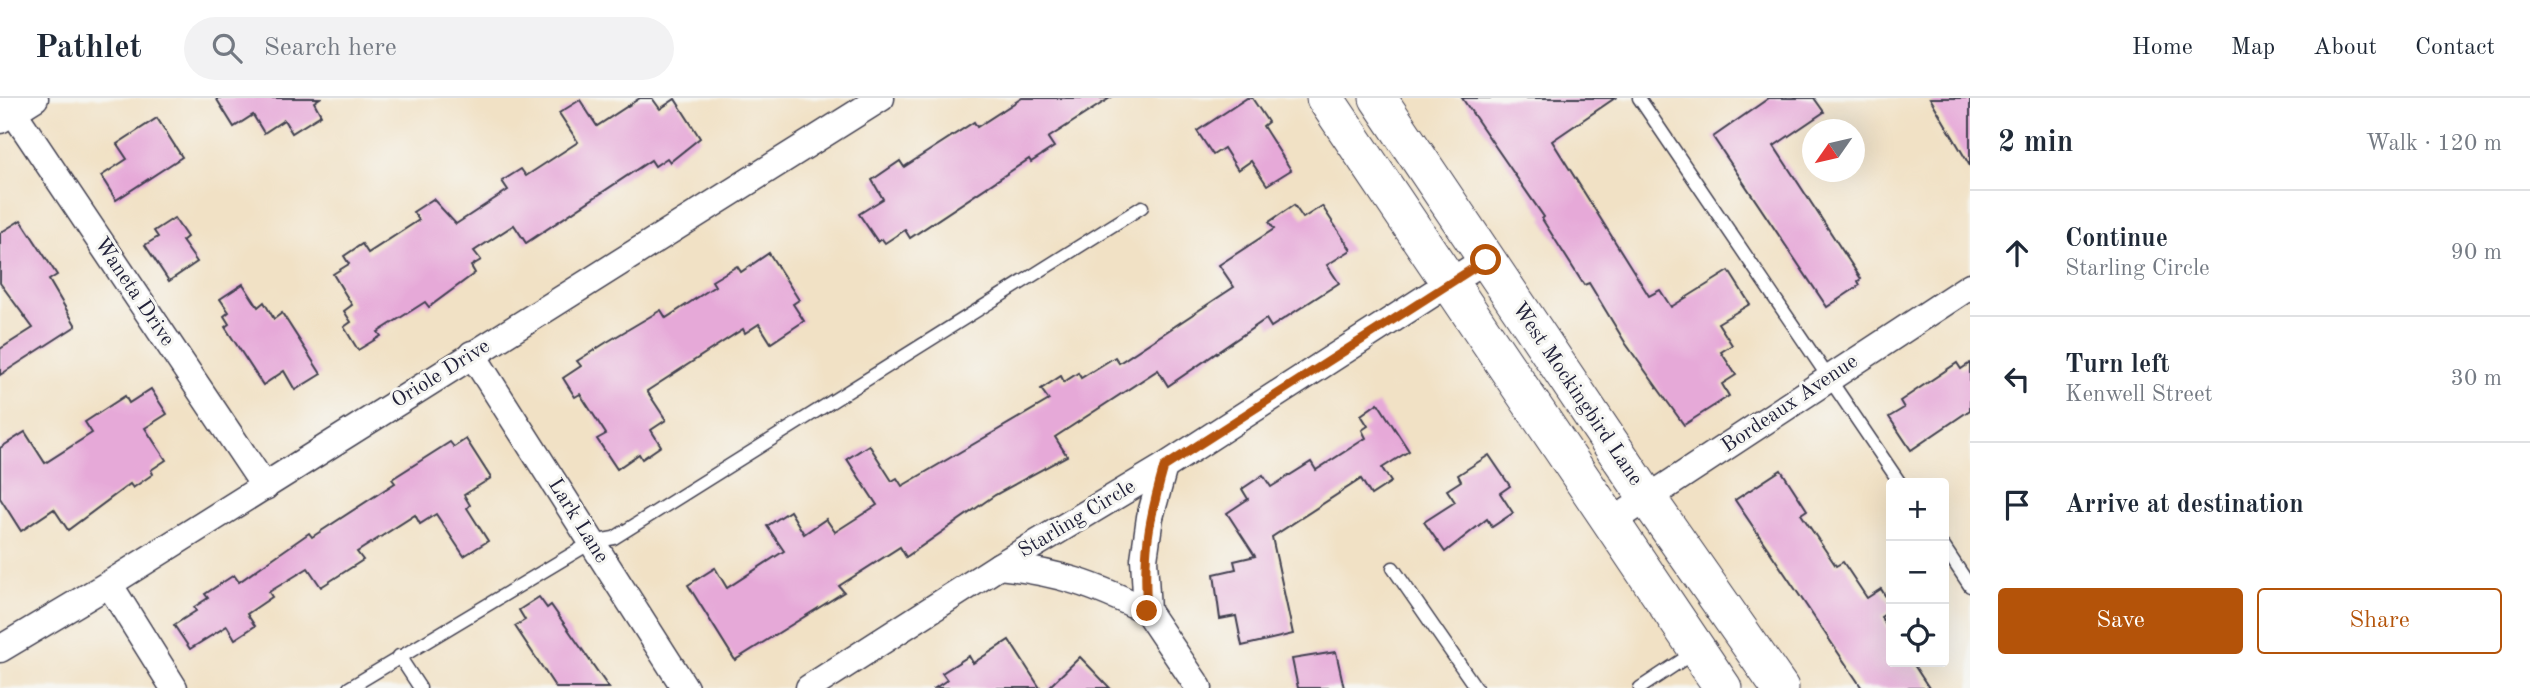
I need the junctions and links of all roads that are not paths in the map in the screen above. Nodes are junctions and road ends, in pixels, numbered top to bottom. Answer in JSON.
{"nodes":[{"id":1,"x":880,"y":98,"type":"edge"},
{"id":2,"x":1325,"y":98,"type":"edge"},
{"id":3,"x":1378,"y":98,"type":"edge"},
{"id":4,"x":1639,"y":98,"type":"edge"},
{"id":5,"x":13,"y":107,"type":"edge"},
{"id":6,"x":1142,"y":207,"type":"dead end"},
{"id":7,"x":1486,"y":260,"type":"junction"},
{"id":8,"x":1448,"y":285,"type":"junction"},
{"id":9,"x":1970,"y":286,"type":"edge"},
{"id":10,"x":472,"y":354,"type":"junction"},
{"id":11,"x":1829,"y":378,"type":"junction"},
{"id":12,"x":1164,"y":467,"type":"junction"},
{"id":13,"x":1897,"y":478,"type":"edge"},
{"id":14,"x":265,"y":486,"type":"junction"},
{"id":15,"x":1648,"y":499,"type":"junction"},
{"id":16,"x":1610,"y":523,"type":"junction"},
{"id":17,"x":592,"y":542,"type":"junction"},
{"id":18,"x":1949,"y":554,"type":"edge"},
{"id":19,"x":999,"y":566,"type":"junction"},
{"id":20,"x":1393,"y":568,"type":"dead end"},
{"id":21,"x":109,"y":584,"type":"junction"},
{"id":22,"x":1970,"y":586,"type":"edge"},
{"id":23,"x":1147,"y":611,"type":"junction"},
{"id":24,"x":0,"y":649,"type":"edge"},
{"id":25,"x":1697,"y":651,"type":"junction"},
{"id":26,"x":399,"y":656,"type":"junction"},
{"id":27,"x":174,"y":688,"type":"edge"},
{"id":28,"x":349,"y":688,"type":"edge"},
{"id":29,"x":420,"y":688,"type":"edge"},
{"id":30,"x":685,"y":688,"type":"edge"},
{"id":31,"x":809,"y":688,"type":"edge"},
{"id":32,"x":1199,"y":688,"type":"edge"},
{"id":33,"x":1476,"y":688,"type":"edge"},
{"id":34,"x":1640,"y":688,"type":"edge"},
{"id":35,"x":1723,"y":688,"type":"edge"},
{"id":36,"x":1780,"y":688,"type":"edge"}],
"edges":[{"from":1,"to":10,"type":"street","name":"Oriole Drive"},
{"from":2,"to":8,"type":"main road"},
{"from":3,"to":7,"type":"main road","name":"West Mockingbird Lane"},
{"from":4,"to":11,"type":"lane"},
{"from":5,"to":14,"type":"street","name":"Waneta Drive"},
{"from":6,"to":17,"type":"lane"},
{"from":7,"to":8,"type":"street","name":"Starling Circle"},
{"from":7,"to":15,"type":"main road","name":"West Mockingbird Lane"},
{"from":8,"to":12,"type":"street","name":"Starling Circle"},
{"from":8,"to":16,"type":"main road"},
{"from":9,"to":11,"type":"street","name":"Bordeaux Avenue"},
{"from":10,"to":14,"type":"street","name":"Oriole Drive"},
{"from":10,"to":17,"type":"street","name":"Lark Lane"},
{"from":11,"to":13,"type":"lane"},
{"from":11,"to":15,"type":"street","name":"Bordeaux Avenue"},
{"from":12,"to":19,"type":"street","name":"Starling Circle"},
{"from":12,"to":23,"type":"street"},
{"from":14,"to":21,"type":"street","name":"Oriole Drive"},
{"from":15,"to":16,"type":"street","name":"Bordeaux Avenue"},
{"from":15,"to":36,"type":"main road","name":"West Mockingbird Lane"},
{"from":16,"to":25,"type":"main road"},
{"from":17,"to":26,"type":"lane"},
{"from":17,"to":30,"type":"street","name":"Lark Lane"},
{"from":18,"to":22,"type":"lane"},
{"from":19,"to":23,"type":"street"},
{"from":19,"to":31,"type":"street","name":"Starling Circle"},
{"from":20,"to":33,"type":"lane"},
{"from":21,"to":24,"type":"street","name":"Oriole Drive"},
{"from":21,"to":27,"type":"street"},
{"from":23,"to":32,"type":"street"},
{"from":25,"to":34,"type":"lane"},
{"from":25,"to":35,"type":"main road"},
{"from":26,"to":28,"type":"lane"},
{"from":26,"to":29,"type":"lane"}]}
